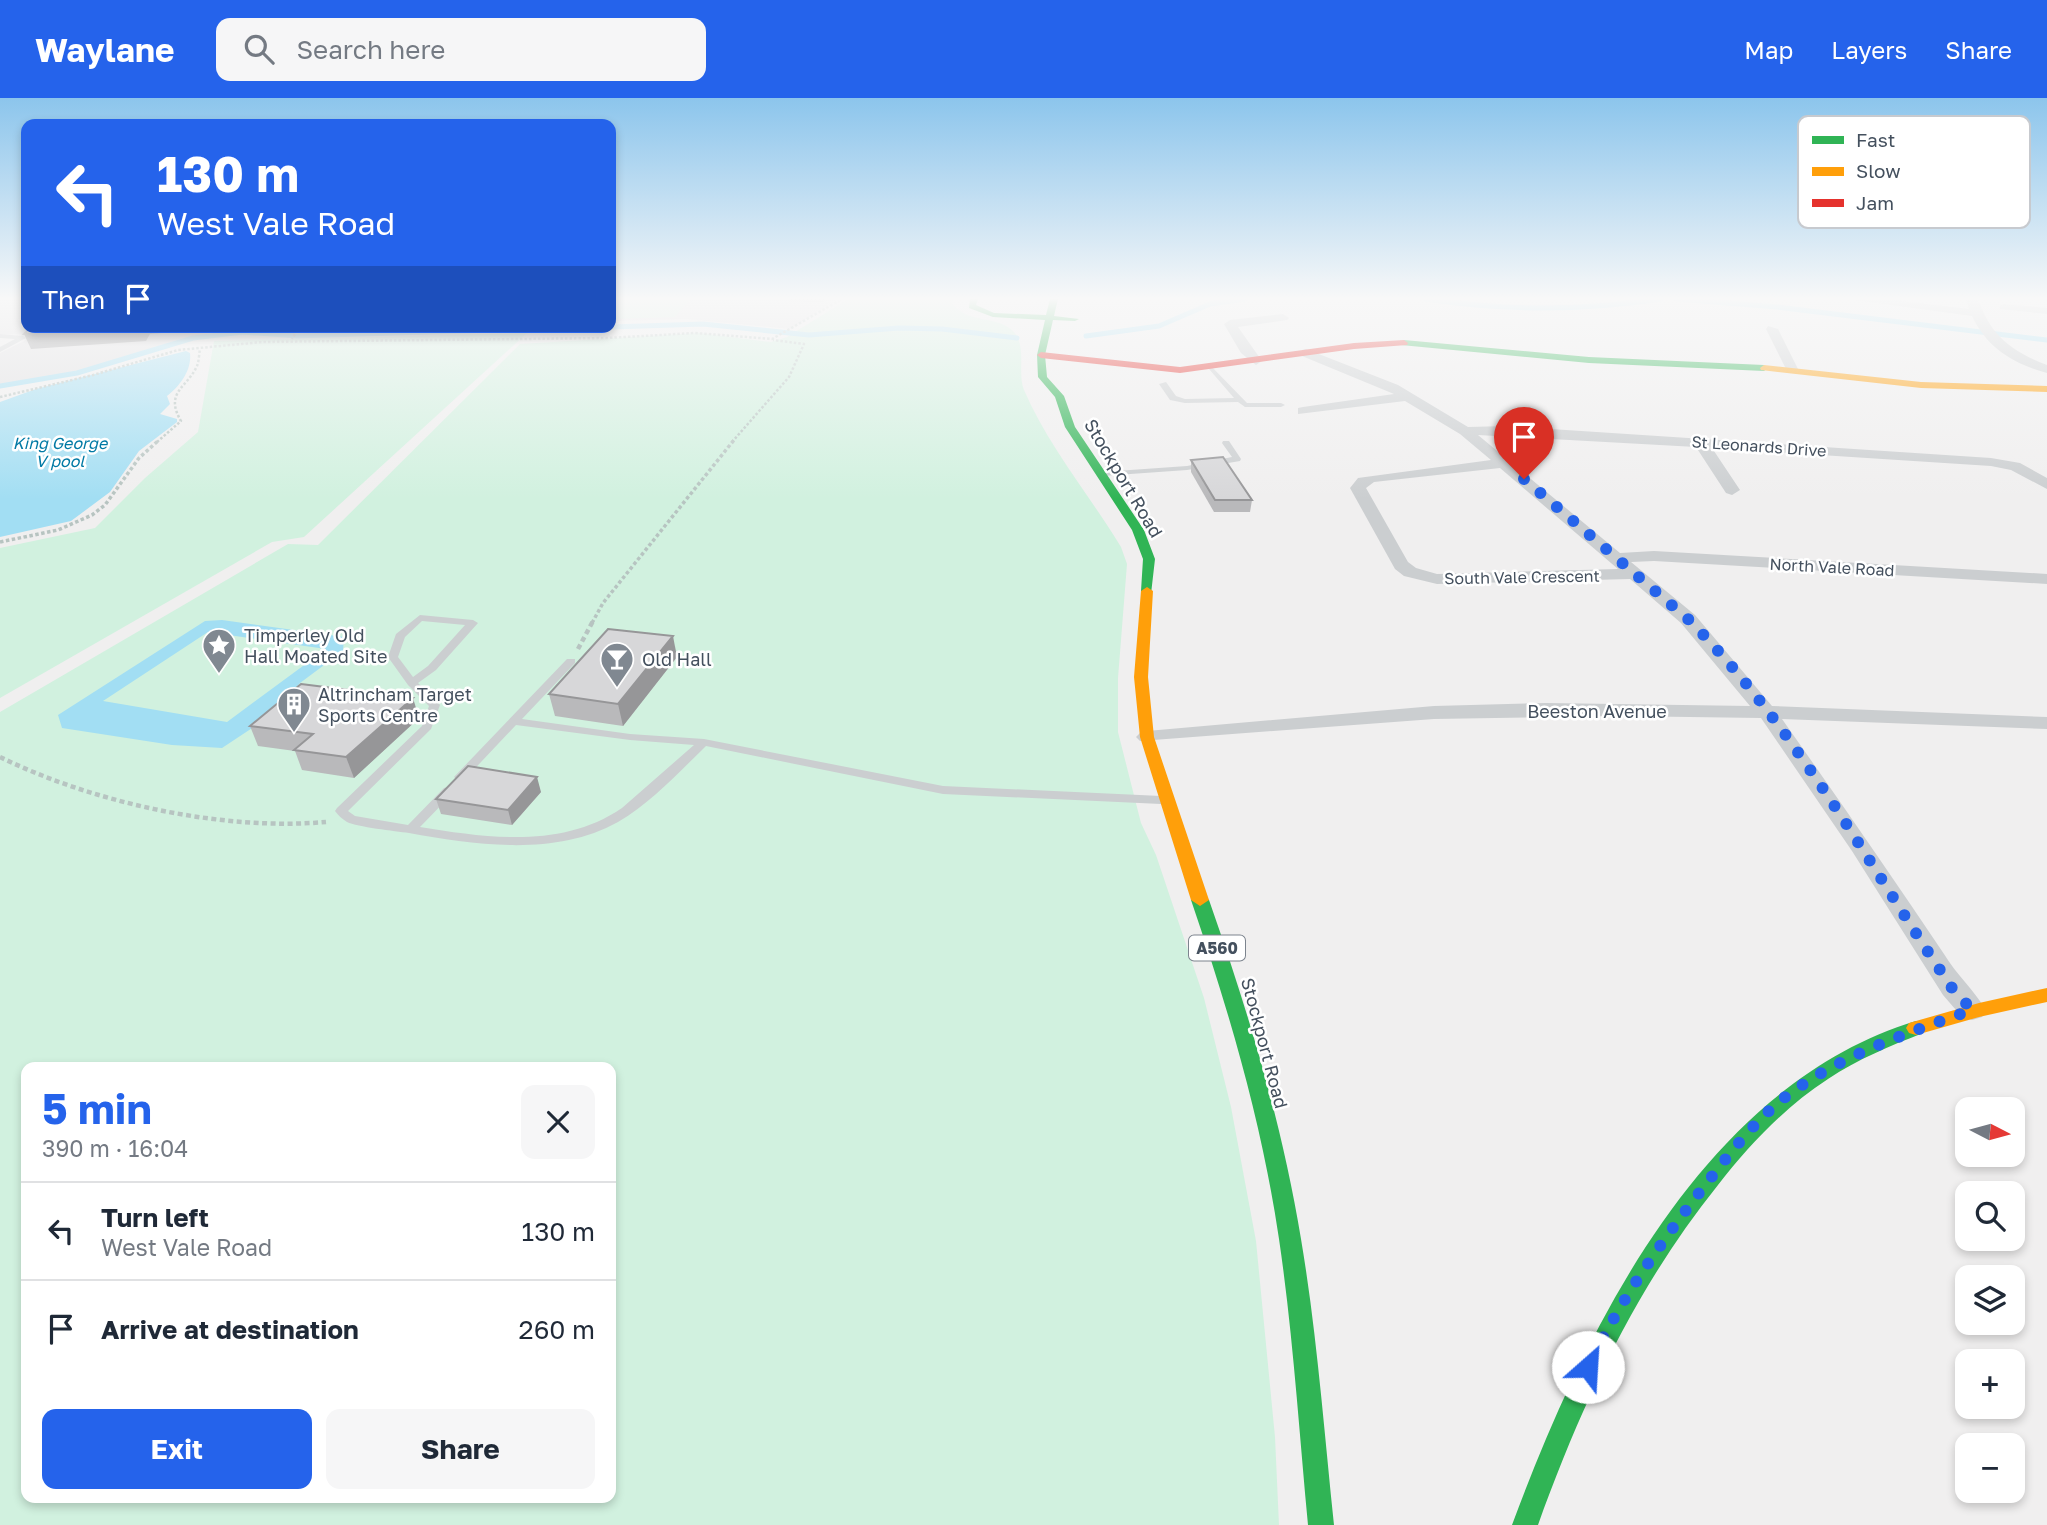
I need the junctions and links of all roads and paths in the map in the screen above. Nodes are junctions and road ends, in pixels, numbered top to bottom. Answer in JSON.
{"nodes":[{"id":1,"x":124,"y":366,"type":"edge"},
{"id":2,"x":197,"y":366,"type":"edge"},
{"id":3,"x":794,"y":366,"type":"edge"},
{"id":4,"x":1042,"y":366,"type":"edge"},
{"id":5,"x":1068,"y":366,"type":"edge"},
{"id":6,"x":1151,"y":366,"type":"edge"},
{"id":7,"x":1226,"y":366,"type":"edge"},
{"id":8,"x":1336,"y":366,"type":"edge"},
{"id":9,"x":1693,"y":366,"type":"edge"},
{"id":10,"x":1790,"y":366,"type":"edge"},
{"id":11,"x":1211,"y":368,"type":"junction"},
{"id":12,"x":1793,"y":371,"type":"junction"},
{"id":13,"x":1163,"y":384,"type":"dead end"},
{"id":14,"x":2047,"y":389,"type":"edge"},
{"id":15,"x":1059,"y":396,"type":"junction"},
{"id":16,"x":1409,"y":396,"type":"junction"},
{"id":17,"x":0,"y":397,"type":"edge"},
{"id":18,"x":1240,"y":400,"type":"junction"},
{"id":19,"x":1281,"y":405,"type":"dead end"},
{"id":20,"x":1303,"y":411,"type":"dead end"},
{"id":21,"x":1465,"y":431,"type":"junction"},
{"id":22,"x":1226,"y":443,"type":"dead end"},
{"id":23,"x":1701,"y":443,"type":"junction"},
{"id":24,"x":1506,"y":463,"type":"junction"},
{"id":25,"x":1102,"y":474,"type":"junction"},
{"id":26,"x":2047,"y":484,"type":"edge"},
{"id":27,"x":1732,"y":490,"type":"dead end"},
{"id":28,"x":0,"y":542,"type":"edge"},
{"id":29,"x":1618,"y":558,"type":"junction"},
{"id":30,"x":1636,"y":574,"type":"junction"},
{"id":31,"x":2047,"y":579,"type":"edge"},
{"id":32,"x":571,"y":661,"type":"joint"},
{"id":33,"x":412,"y":683,"type":"junction"},
{"id":34,"x":1768,"y":714,"type":"junction"},
{"id":35,"x":514,"y":721,"type":"junction"},
{"id":36,"x":2047,"y":723,"type":"edge"},
{"id":37,"x":1147,"y":737,"type":"junction"},
{"id":38,"x":704,"y":742,"type":"junction"},
{"id":39,"x":0,"y":757,"type":"edge"},
{"id":40,"x":1165,"y":800,"type":"junction"},
{"id":41,"x":351,"y":819,"type":"junction"},
{"id":42,"x":411,"y":829,"type":"junction"},
{"id":43,"x":2047,"y":995,"type":"edge"},
{"id":44,"x":1972,"y":1010,"type":"junction"},
{"id":45,"x":1321,"y":1525,"type":"edge"},
{"id":46,"x":1525,"y":1525,"type":"edge"}],
"edges":[{"from":1,"to":17,"type":"path"},
{"from":2,"to":28,"type":"path"},
{"from":3,"to":32,"type":"path"},
{"from":4,"to":15,"type":"main road","name":"Stockport Road","number":"A560"},
{"from":5,"to":15,"type":"main road"},
{"from":6,"to":11,"type":"main road"},
{"from":7,"to":11,"type":"main road"},
{"from":8,"to":16,"type":"street"},
{"from":9,"to":12,"type":"main road"},
{"from":10,"to":12,"type":"street"},
{"from":11,"to":18,"type":"lane"},
{"from":12,"to":14,"type":"main road"},
{"from":13,"to":18,"type":"lane"},
{"from":15,"to":25,"type":"main road","name":"Stockport Road","number":"A560"},
{"from":16,"to":20,"type":"street"},
{"from":16,"to":21,"type":"street"},
{"from":18,"to":19,"type":"lane"},
{"from":21,"to":23,"type":"street","name":"St Leonards Drive"},
{"from":21,"to":24,"type":"street"},
{"from":22,"to":25,"type":"lane"},
{"from":23,"to":26,"type":"street","name":"St Leonards Drive"},
{"from":23,"to":27,"type":"street"},
{"from":24,"to":29,"type":"street"},
{"from":24,"to":30,"type":"street","name":"South Vale Crescent"},
{"from":25,"to":37,"type":"main road","name":"Stockport Road","number":"A560"},
{"from":29,"to":30,"type":"street"},
{"from":29,"to":31,"type":"street","name":"North Vale Road"},
{"from":30,"to":34,"type":"street"},
{"from":32,"to":35,"type":"lane"},
{"from":33,"to":33,"type":"lane"},
{"from":33,"to":41,"type":"lane"},
{"from":34,"to":36,"type":"street","name":"Beeston Avenue"},
{"from":34,"to":37,"type":"street","name":"Beeston Avenue"},
{"from":34,"to":44,"type":"street"},
{"from":35,"to":38,"type":"lane"},
{"from":35,"to":42,"type":"lane"},
{"from":37,"to":40,"type":"main road","name":"Stockport Road","number":"A560"},
{"from":38,"to":40,"type":"lane"},
{"from":38,"to":42,"type":"lane"},
{"from":39,"to":41,"type":"path"},
{"from":40,"to":45,"type":"main road","name":"Stockport Road","number":"A560"},
{"from":41,"to":42,"type":"lane"},
{"from":43,"to":44,"type":"main road"},
{"from":44,"to":46,"type":"main road"}]}
